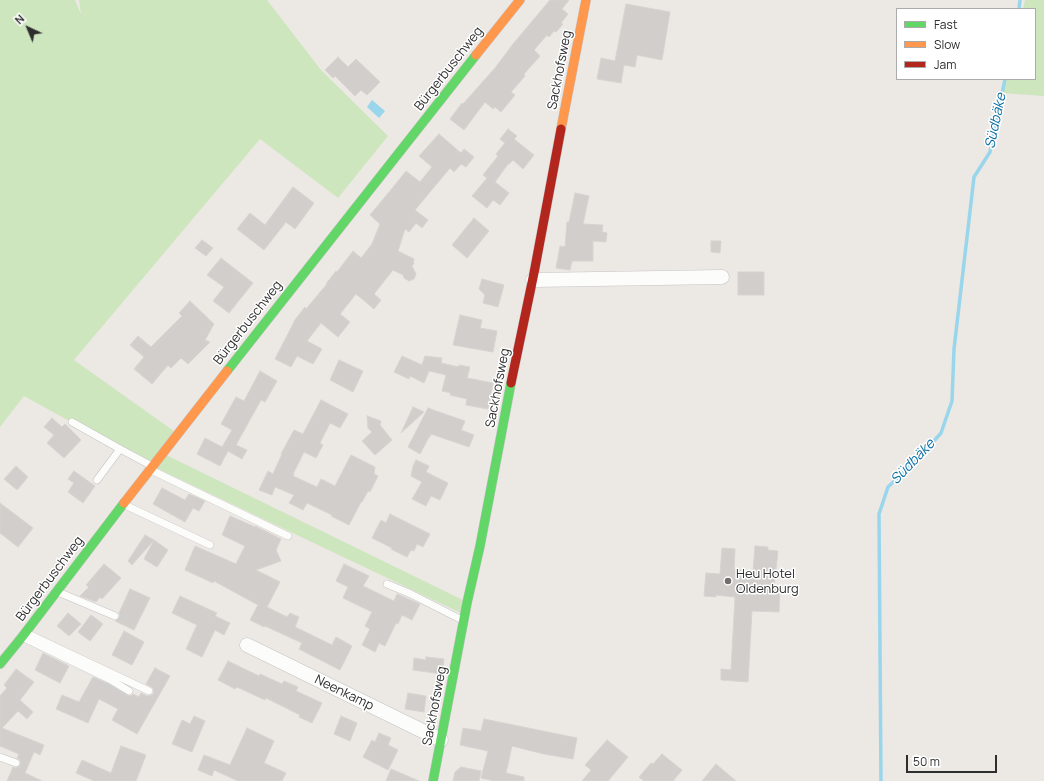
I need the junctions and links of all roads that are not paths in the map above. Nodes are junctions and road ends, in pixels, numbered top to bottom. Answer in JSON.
{"nodes":[{"id":1,"x":520,"y":0,"type":"edge"},
{"id":2,"x":586,"y":0,"type":"edge"},
{"id":3,"x":722,"y":277,"type":"dead end"},
{"id":4,"x":533,"y":280,"type":"junction"},
{"id":5,"x":72,"y":422,"type":"dead end"},
{"id":6,"x":120,"y":449,"type":"junction"},
{"id":7,"x":151,"y":468,"type":"junction"},
{"id":8,"x":97,"y":480,"type":"dead end"},
{"id":9,"x":123,"y":504,"type":"junction"},
{"id":10,"x":288,"y":536,"type":"dead end"},
{"id":11,"x":210,"y":545,"type":"dead end"},
{"id":12,"x":387,"y":584,"type":"dead end"},
{"id":13,"x":57,"y":592,"type":"junction"},
{"id":14,"x":115,"y":616,"type":"dead end"},
{"id":15,"x":464,"y":621,"type":"junction"},
{"id":16,"x":23,"y":635,"type":"junction"},
{"id":17,"x":247,"y":644,"type":"dead end"},
{"id":18,"x":0,"y":664,"type":"edge"},
{"id":19,"x":129,"y":691,"type":"dead end"},
{"id":20,"x":149,"y":691,"type":"dead end"},
{"id":21,"x":441,"y":740,"type":"junction"},
{"id":22,"x":0,"y":757,"type":"edge"},
{"id":23,"x":16,"y":763,"type":"dead end"},
{"id":24,"x":433,"y":781,"type":"edge"}],
"edges":[{"from":1,"to":7,"type":"street","name":"Bürgerbuschweg"},
{"from":2,"to":4,"type":"street","name":"Sackhofsweg"},
{"from":3,"to":4,"type":"street"},
{"from":4,"to":15,"type":"street","name":"Sackhofsweg"},
{"from":5,"to":6,"type":"lane"},
{"from":6,"to":7,"type":"lane"},
{"from":6,"to":8,"type":"lane"},
{"from":7,"to":9,"type":"street","name":"Bürgerbuschweg"},
{"from":7,"to":10,"type":"lane"},
{"from":9,"to":11,"type":"lane"},
{"from":9,"to":13,"type":"street","name":"Bürgerbuschweg"},
{"from":12,"to":15,"type":"lane"},
{"from":13,"to":14,"type":"lane"},
{"from":13,"to":16,"type":"street","name":"Bürgerbuschweg"},
{"from":15,"to":21,"type":"street","name":"Sackhofsweg"},
{"from":16,"to":18,"type":"street","name":"Bürgerbuschweg"},
{"from":16,"to":19,"type":"lane"},
{"from":16,"to":20,"type":"lane"},
{"from":17,"to":21,"type":"street","name":"Neenkamp"},
{"from":21,"to":24,"type":"street","name":"Sackhofsweg"},
{"from":22,"to":23,"type":"lane"}]}
